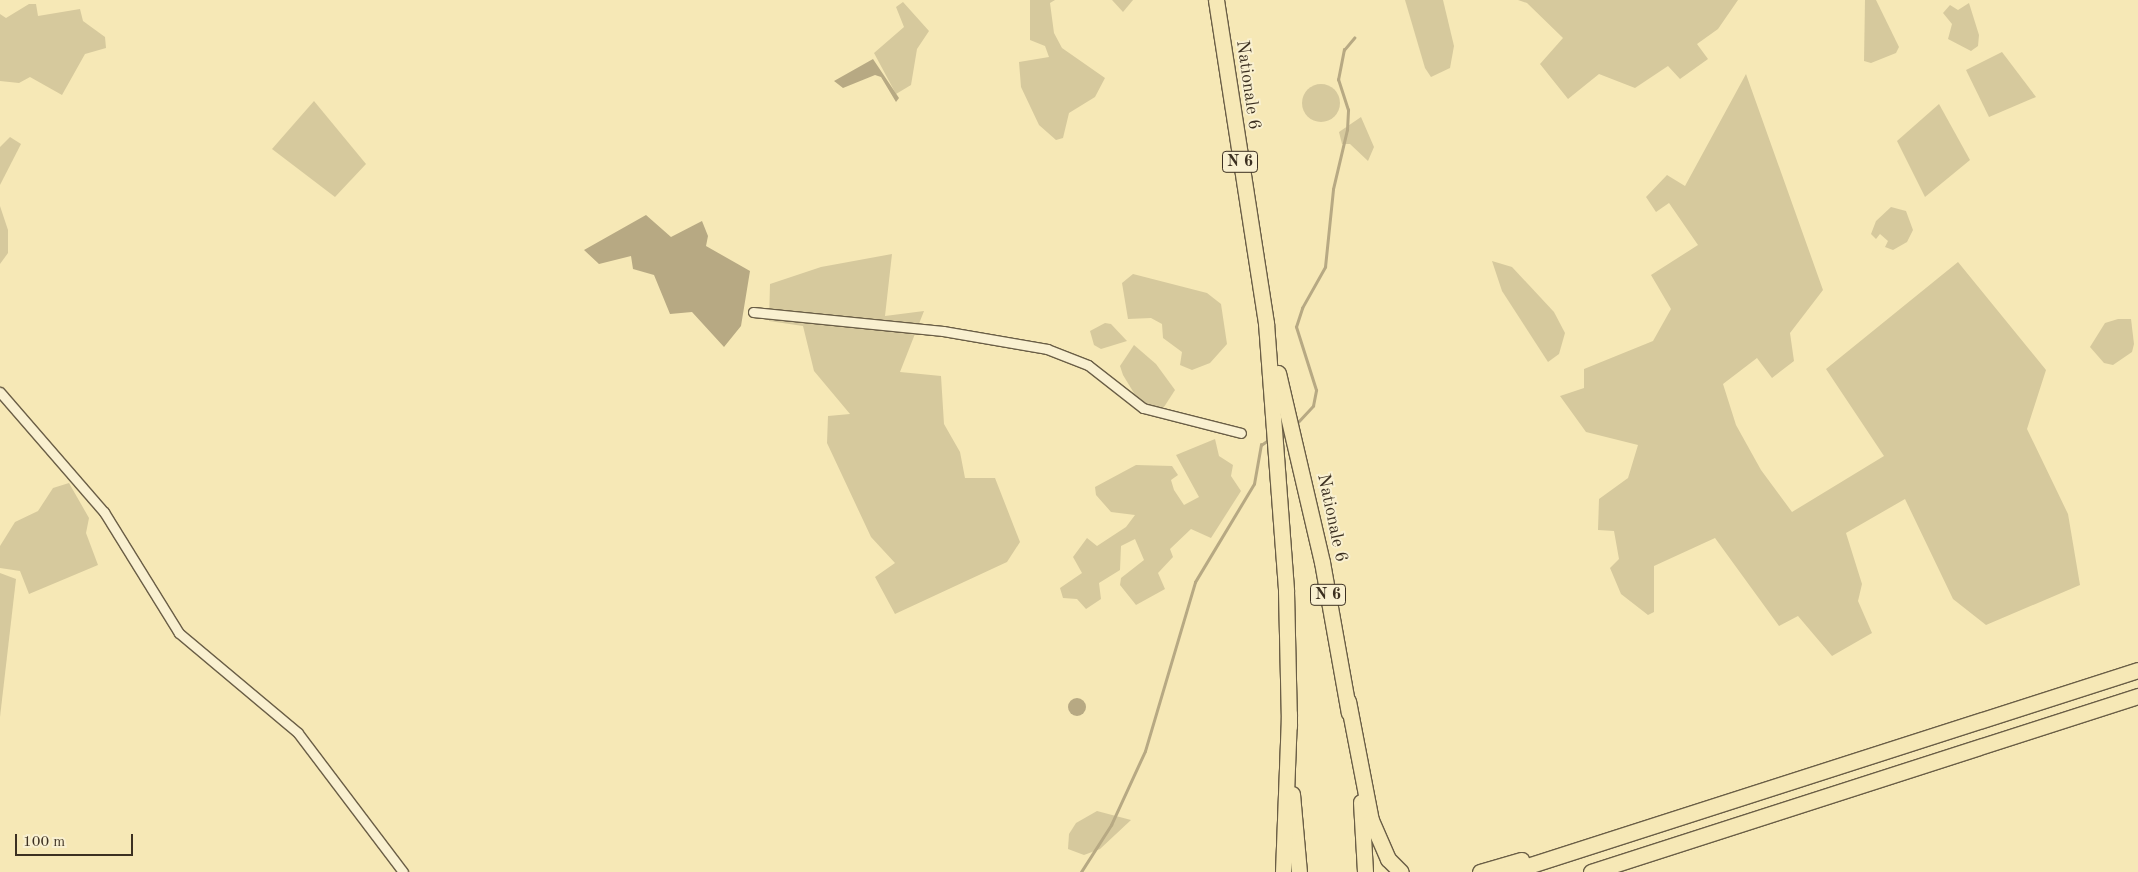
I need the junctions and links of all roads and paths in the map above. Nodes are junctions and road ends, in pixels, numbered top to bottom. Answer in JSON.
{"nodes":[{"id":1,"x":1216,"y":0,"type":"edge"},
{"id":2,"x":752,"y":312,"type":"dead end"},
{"id":3,"x":1266,"y":323,"type":"junction"},
{"id":4,"x":0,"y":392,"type":"edge"},
{"id":5,"x":1241,"y":433,"type":"dead end"},
{"id":6,"x":2138,"y":670,"type":"edge"},
{"id":7,"x":2138,"y":696,"type":"edge"},
{"id":8,"x":1348,"y":701,"type":"junction"},
{"id":9,"x":1289,"y":714,"type":"junction"},
{"id":10,"x":1693,"y":814,"type":"junction"},
{"id":11,"x":1701,"y":837,"type":"junction"},
{"id":12,"x":402,"y":872,"type":"edge"},
{"id":13,"x":1283,"y":872,"type":"edge"},
{"id":14,"x":1299,"y":872,"type":"edge"},
{"id":15,"x":1365,"y":872,"type":"edge"},
{"id":16,"x":1401,"y":872,"type":"edge"},
{"id":17,"x":1480,"y":872,"type":"edge"},
{"id":18,"x":1509,"y":872,"type":"edge"},
{"id":19,"x":1591,"y":872,"type":"edge"},
{"id":20,"x":1609,"y":872,"type":"edge"}],
"edges":[{"from":1,"to":3,"type":"main road","name":"Nationale 6","number":"N 6"},
{"from":2,"to":5,"type":"street"},
{"from":3,"to":8,"type":"main road","name":"Nationale 6","number":"N 6"},
{"from":3,"to":9,"type":"main road","name":"Nationale 6","number":"N 6"},
{"from":4,"to":12,"type":"street"},
{"from":6,"to":10,"type":"main road"},
{"from":7,"to":11,"type":"main road"},
{"from":8,"to":15,"type":"main road","name":"Nationale 6","number":"N 6"},
{"from":8,"to":16,"type":"main road"},
{"from":9,"to":13,"type":"main road"},
{"from":9,"to":14,"type":"main road","name":"Nationale 6","number":"N 6"},
{"from":10,"to":17,"type":"main road"},
{"from":10,"to":18,"type":"main road"},
{"from":11,"to":19,"type":"main road"},
{"from":11,"to":20,"type":"main road"}]}
